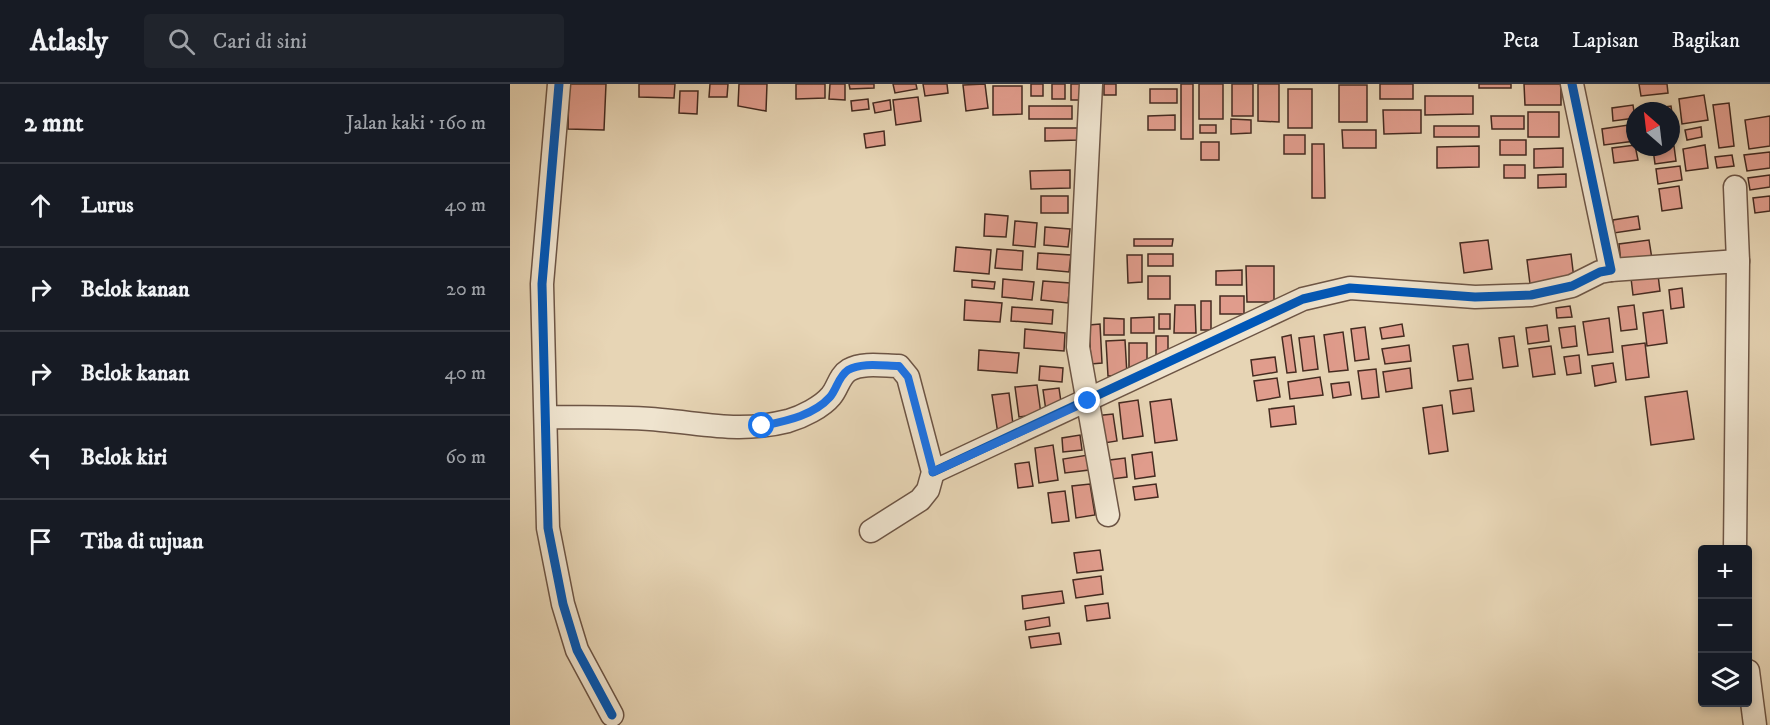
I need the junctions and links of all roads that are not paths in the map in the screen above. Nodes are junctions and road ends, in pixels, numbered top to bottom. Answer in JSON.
{"nodes":[{"id":1,"x":558,"y":84,"type":"edge"},
{"id":2,"x":1092,"y":84,"type":"edge"},
{"id":3,"x":1572,"y":84,"type":"edge"},
{"id":4,"x":1735,"y":187,"type":"dead end"},
{"id":5,"x":1738,"y":261,"type":"junction"},
{"id":6,"x":1611,"y":270,"type":"junction"},
{"id":7,"x":1088,"y":401,"type":"junction"},
{"id":8,"x":546,"y":417,"type":"junction"},
{"id":9,"x":933,"y":472,"type":"junction"},
{"id":10,"x":1108,"y":515,"type":"dead end"},
{"id":11,"x":871,"y":531,"type":"dead end"},
{"id":12,"x":1735,"y":545,"type":"edge"},
{"id":13,"x":1752,"y":702,"type":"edge"},
{"id":14,"x":612,"y":715,"type":"dead end"},
{"id":15,"x":1755,"y":725,"type":"edge"}],
"edges":[{"from":1,"to":8,"type":"street"},
{"from":2,"to":7,"type":"street"},
{"from":3,"to":6,"type":"street"},
{"from":4,"to":5,"type":"street"},
{"from":5,"to":6,"type":"street"},
{"from":5,"to":12,"type":"street"},
{"from":6,"to":7,"type":"street"},
{"from":7,"to":9,"type":"street"},
{"from":7,"to":10,"type":"street"},
{"from":8,"to":9,"type":"street"},
{"from":8,"to":14,"type":"street"},
{"from":9,"to":11,"type":"street"},
{"from":13,"to":15,"type":"street"}]}
